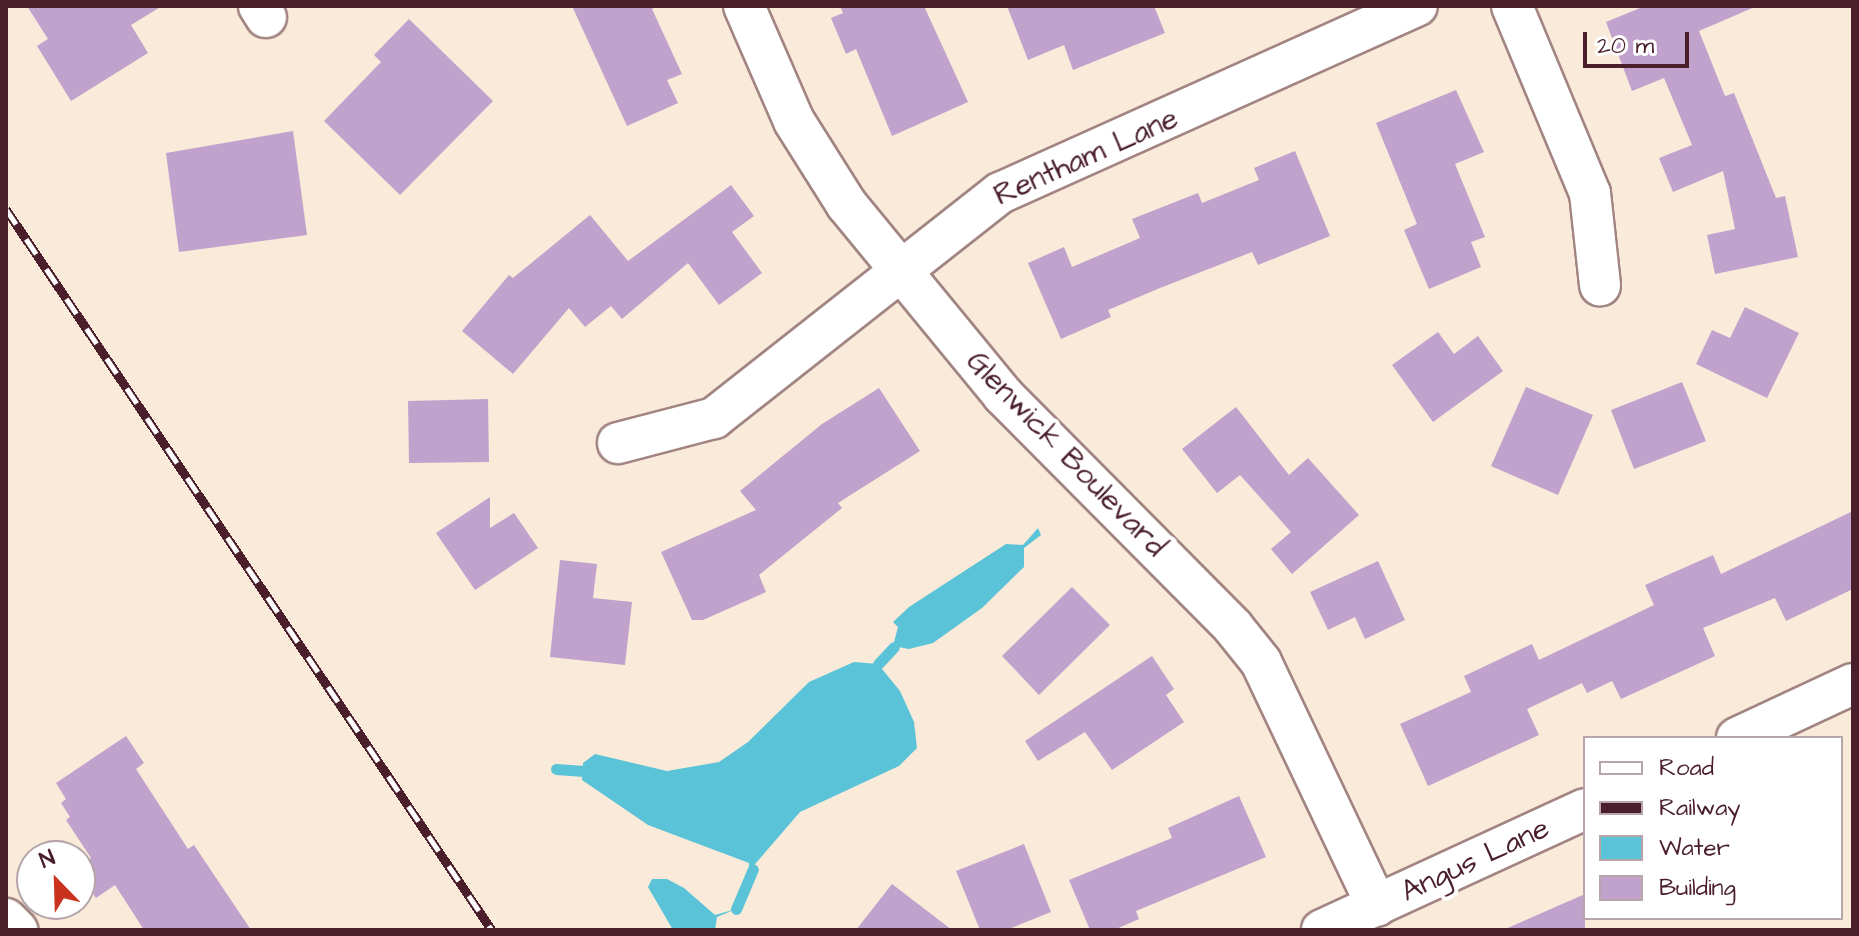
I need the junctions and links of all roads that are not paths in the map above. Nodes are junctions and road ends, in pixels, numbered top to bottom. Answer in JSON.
{"nodes":[{"id":1,"x":744,"y":6,"type":"edge"},
{"id":2,"x":1417,"y":6,"type":"edge"},
{"id":3,"x":1512,"y":6,"type":"edge"},
{"id":4,"x":899,"y":269,"type":"junction"},
{"id":5,"x":1600,"y":285,"type":"dead end"},
{"id":6,"x":618,"y":443,"type":"dead end"},
{"id":7,"x":1853,"y":684,"type":"edge"},
{"id":8,"x":1741,"y":736,"type":"edge"},
{"id":9,"x":1583,"y":810,"type":"edge"},
{"id":10,"x":1377,"y":906,"type":"junction"},
{"id":11,"x":6,"y":919,"type":"edge"},
{"id":12,"x":17,"y":930,"type":"edge"},
{"id":13,"x":1322,"y":930,"type":"edge"}],
"edges":[{"from":1,"to":4,"type":"street","name":"Glenwick Boulevard"},
{"from":2,"to":4,"type":"street","name":"Rentham Lane"},
{"from":3,"to":5,"type":"street"},
{"from":4,"to":6,"type":"street","name":"Rentham Lane"},
{"from":4,"to":10,"type":"street","name":"Glenwick Boulevard"},
{"from":7,"to":8,"type":"street"},
{"from":9,"to":10,"type":"street","name":"Angus Lane"},
{"from":10,"to":13,"type":"street","name":"Angus Lane"},
{"from":11,"to":12,"type":"street"}]}
